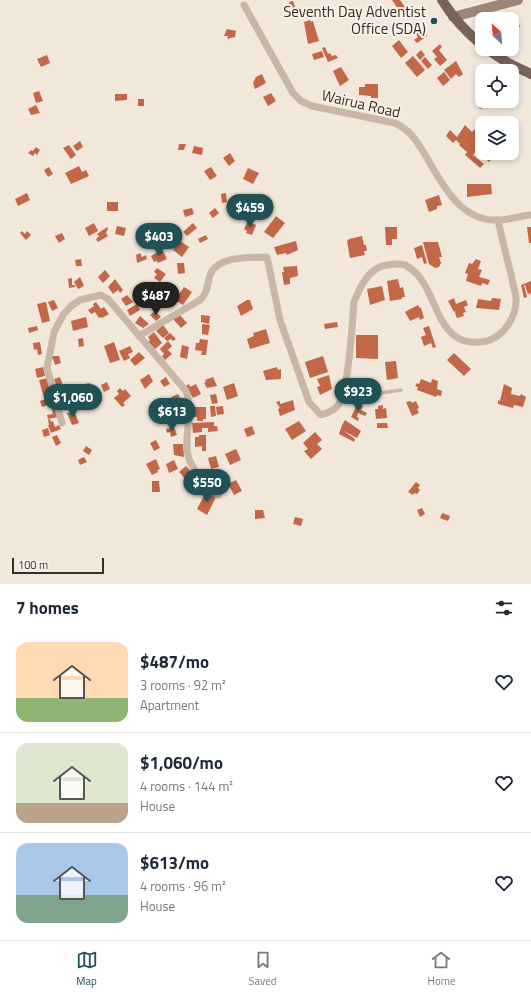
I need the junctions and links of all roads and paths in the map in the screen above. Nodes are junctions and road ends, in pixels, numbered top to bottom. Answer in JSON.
{"nodes":[{"id":1,"x":442,"y":0,"type":"edge"},
{"id":2,"x":518,"y":0,"type":"edge"},
{"id":3,"x":244,"y":5,"type":"dead end"},
{"id":4,"x":453,"y":17,"type":"junction"},
{"id":5,"x":475,"y":39,"type":"edge"},
{"id":6,"x":498,"y":56,"type":"edge"},
{"id":7,"x":531,"y":74,"type":"edge"},
{"id":8,"x":531,"y":214,"type":"edge"},
{"id":9,"x":498,"y":220,"type":"junction"},
{"id":10,"x":139,"y":336,"type":"junction"},
{"id":11,"x":345,"y":389,"type":"junction"},
{"id":12,"x":401,"y":390,"type":"dead end"},
{"id":13,"x":62,"y":423,"type":"dead end"},
{"id":14,"x":218,"y":496,"type":"dead end"}],
"edges":[{"from":1,"to":4,"type":"main road"},
{"from":2,"to":4,"type":"main road"},
{"from":3,"to":9,"type":"street","name":"Wairua Road"},
{"from":4,"to":5,"type":"main road"},
{"from":6,"to":7,"type":"main road"},
{"from":8,"to":9,"type":"street","name":"Wairua Road"},
{"from":9,"to":11,"type":"street"},
{"from":10,"to":11,"type":"street"},
{"from":10,"to":13,"type":"street"},
{"from":10,"to":14,"type":"street"},
{"from":11,"to":12,"type":"lane"}]}
